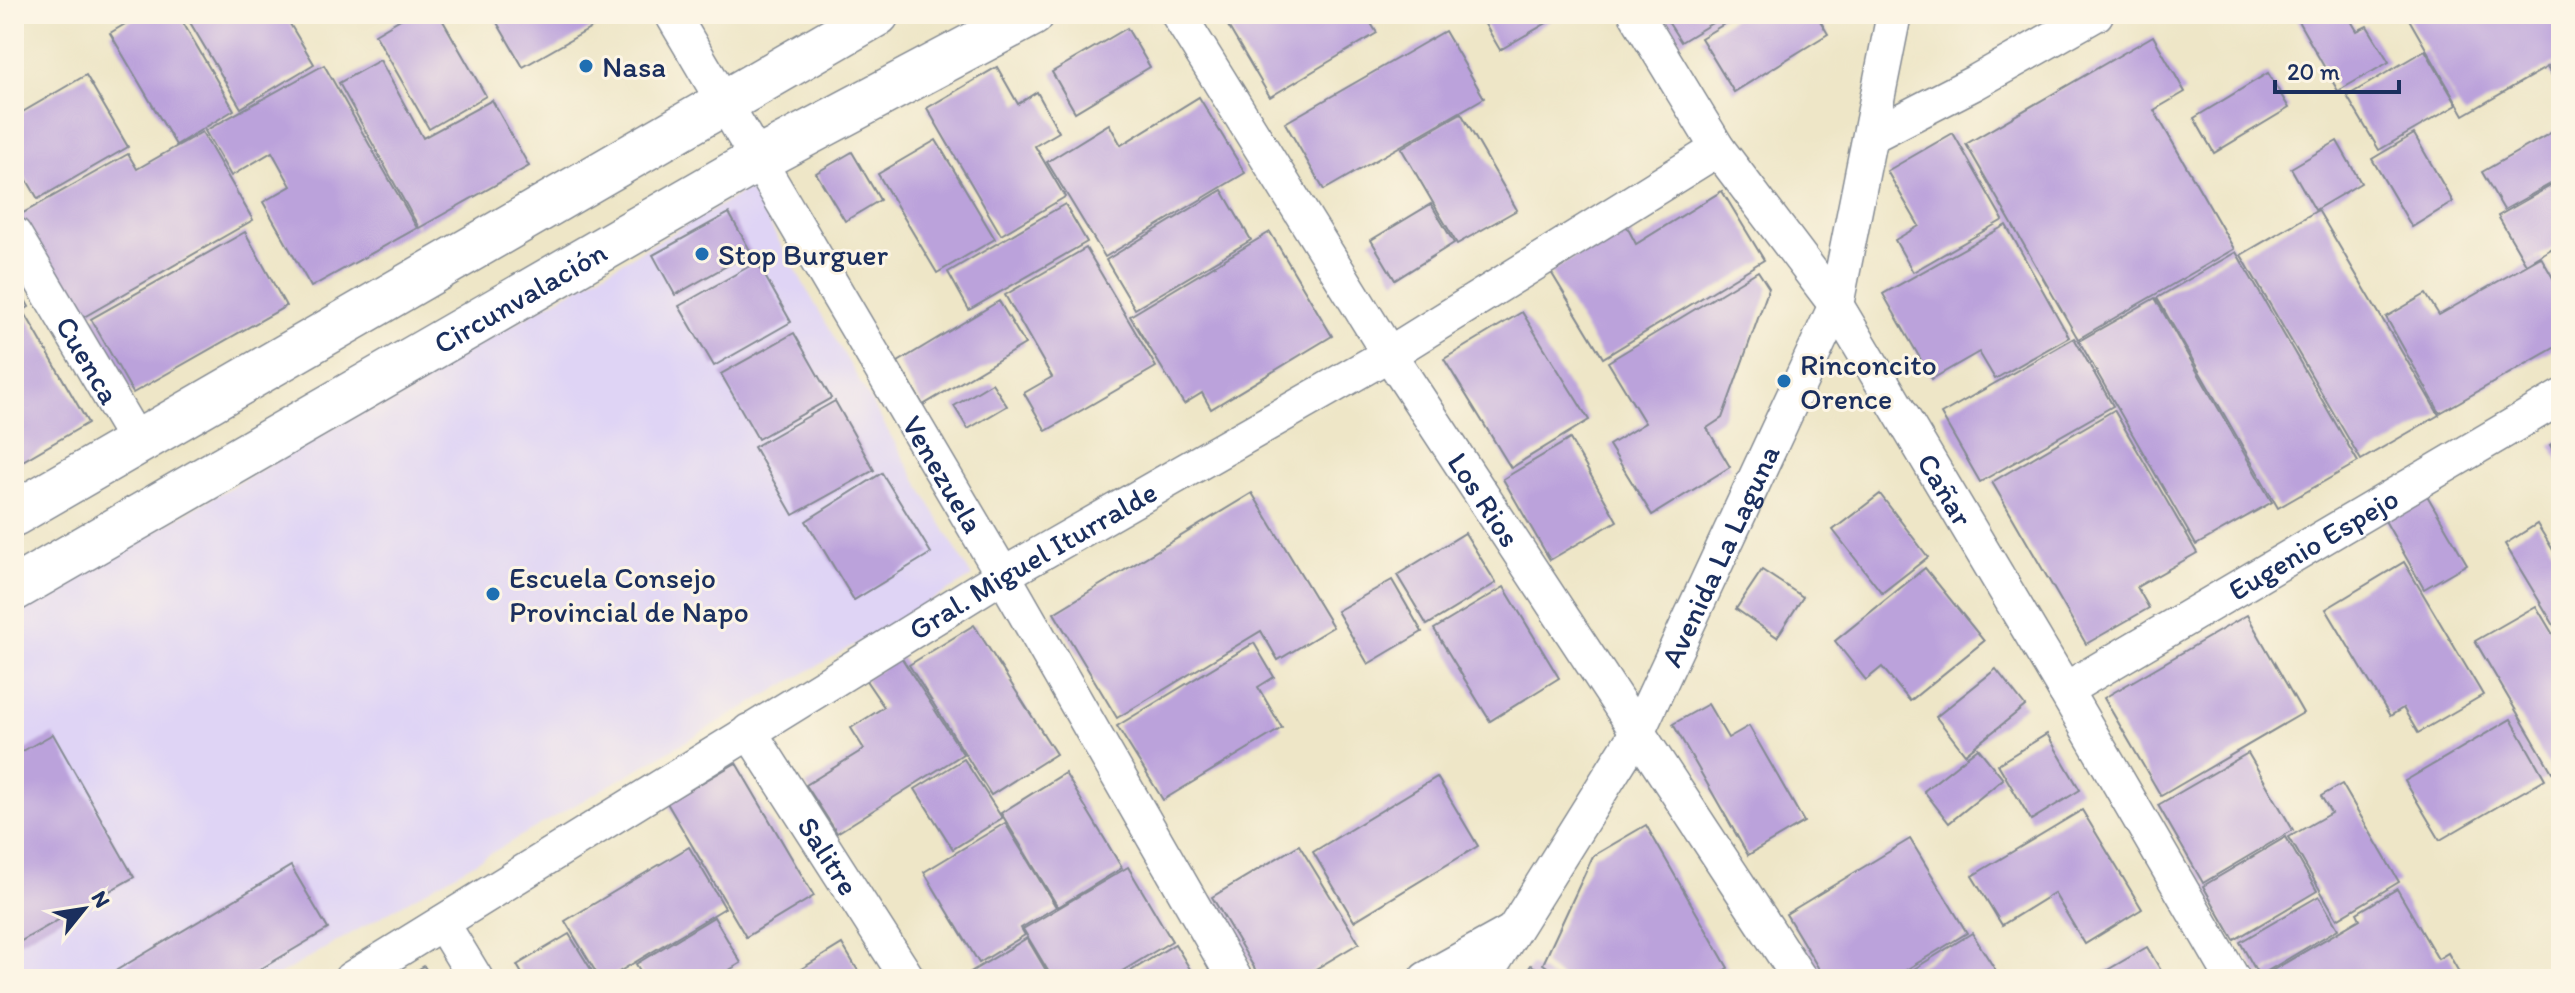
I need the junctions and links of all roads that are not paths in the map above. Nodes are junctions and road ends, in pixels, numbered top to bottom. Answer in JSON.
{"nodes":[{"id":1,"x":672,"y":14,"type":"edge"},
{"id":2,"x":877,"y":14,"type":"edge"},
{"id":3,"x":1032,"y":14,"type":"edge"},
{"id":4,"x":1178,"y":14,"type":"edge"},
{"id":5,"x":1636,"y":14,"type":"edge"},
{"id":6,"x":1894,"y":14,"type":"edge"},
{"id":7,"x":2096,"y":14,"type":"edge"},
{"id":8,"x":724,"y":102,"type":"junction"},
{"id":9,"x":1871,"y":136,"type":"junction"},
{"id":10,"x":1718,"y":149,"type":"junction"},
{"id":11,"x":759,"y":159,"type":"junction"},
{"id":12,"x":14,"y":234,"type":"edge"},
{"id":13,"x":1836,"y":305,"type":"junction"},
{"id":14,"x":1389,"y":354,"type":"junction"},
{"id":15,"x":2561,"y":397,"type":"edge"},
{"id":16,"x":137,"y":442,"type":"junction"},
{"id":17,"x":14,"y":514,"type":"edge"},
{"id":18,"x":1003,"y":575,"type":"junction"},
{"id":19,"x":14,"y":589,"type":"edge"},
{"id":20,"x":2065,"y":690,"type":"junction"},
{"id":21,"x":749,"y":731,"type":"junction"},
{"id":22,"x":1638,"y":731,"type":"junction"},
{"id":23,"x":442,"y":923,"type":"junction"},
{"id":24,"x":1513,"y":931,"type":"junction"},
{"id":25,"x":351,"y":979,"type":"edge"},
{"id":26,"x":476,"y":979,"type":"edge"},
{"id":27,"x":908,"y":979,"type":"edge"},
{"id":28,"x":1235,"y":979,"type":"edge"},
{"id":29,"x":1426,"y":979,"type":"edge"},
{"id":30,"x":1483,"y":979,"type":"edge"},
{"id":31,"x":1800,"y":979,"type":"edge"},
{"id":32,"x":2233,"y":979,"type":"edge"}],
"edges":[{"from":1,"to":8,"type":"street","name":"Venezuela"},
{"from":2,"to":8,"type":"main road"},
{"from":3,"to":11,"type":"main road","name":"Circunvalación"},
{"from":4,"to":14,"type":"street","name":"Los Rios"},
{"from":5,"to":10,"type":"street","name":"Cañar"},
{"from":6,"to":9,"type":"street","name":"Avenida La Laguna"},
{"from":7,"to":9,"type":"street"},
{"from":8,"to":11,"type":"street","name":"Venezuela"},
{"from":8,"to":16,"type":"main road"},
{"from":9,"to":13,"type":"street","name":"Avenida La Laguna"},
{"from":10,"to":13,"type":"street","name":"Cañar"},
{"from":10,"to":14,"type":"street","name":"Gral. Miguel Iturralde"},
{"from":11,"to":18,"type":"street","name":"Venezuela"},
{"from":11,"to":19,"type":"main road","name":"Circunvalación"},
{"from":12,"to":16,"type":"street","name":"Cuenca"},
{"from":13,"to":20,"type":"street","name":"Cañar"},
{"from":13,"to":22,"type":"street","name":"Avenida La Laguna"},
{"from":14,"to":18,"type":"street","name":"Gral. Miguel Iturralde"},
{"from":14,"to":22,"type":"street","name":"Los Rios"},
{"from":15,"to":20,"type":"street","name":"Eugenio Espejo"},
{"from":16,"to":17,"type":"main road"},
{"from":18,"to":21,"type":"street","name":"Gral. Miguel Iturralde"},
{"from":18,"to":28,"type":"street","name":"Venezuela"},
{"from":20,"to":32,"type":"street","name":"Cañar"},
{"from":21,"to":23,"type":"street","name":"Gral. Miguel Iturralde"},
{"from":21,"to":27,"type":"street","name":"Salitre"},
{"from":22,"to":24,"type":"street","name":"Avenida La Laguna"},
{"from":22,"to":31,"type":"street","name":"Los Rios"},
{"from":23,"to":25,"type":"street","name":"Gral. Miguel Iturralde"},
{"from":23,"to":26,"type":"street"},
{"from":24,"to":29,"type":"street","name":"Avenida La Laguna"},
{"from":24,"to":30,"type":"street","name":"Avenida La Laguna"}]}
